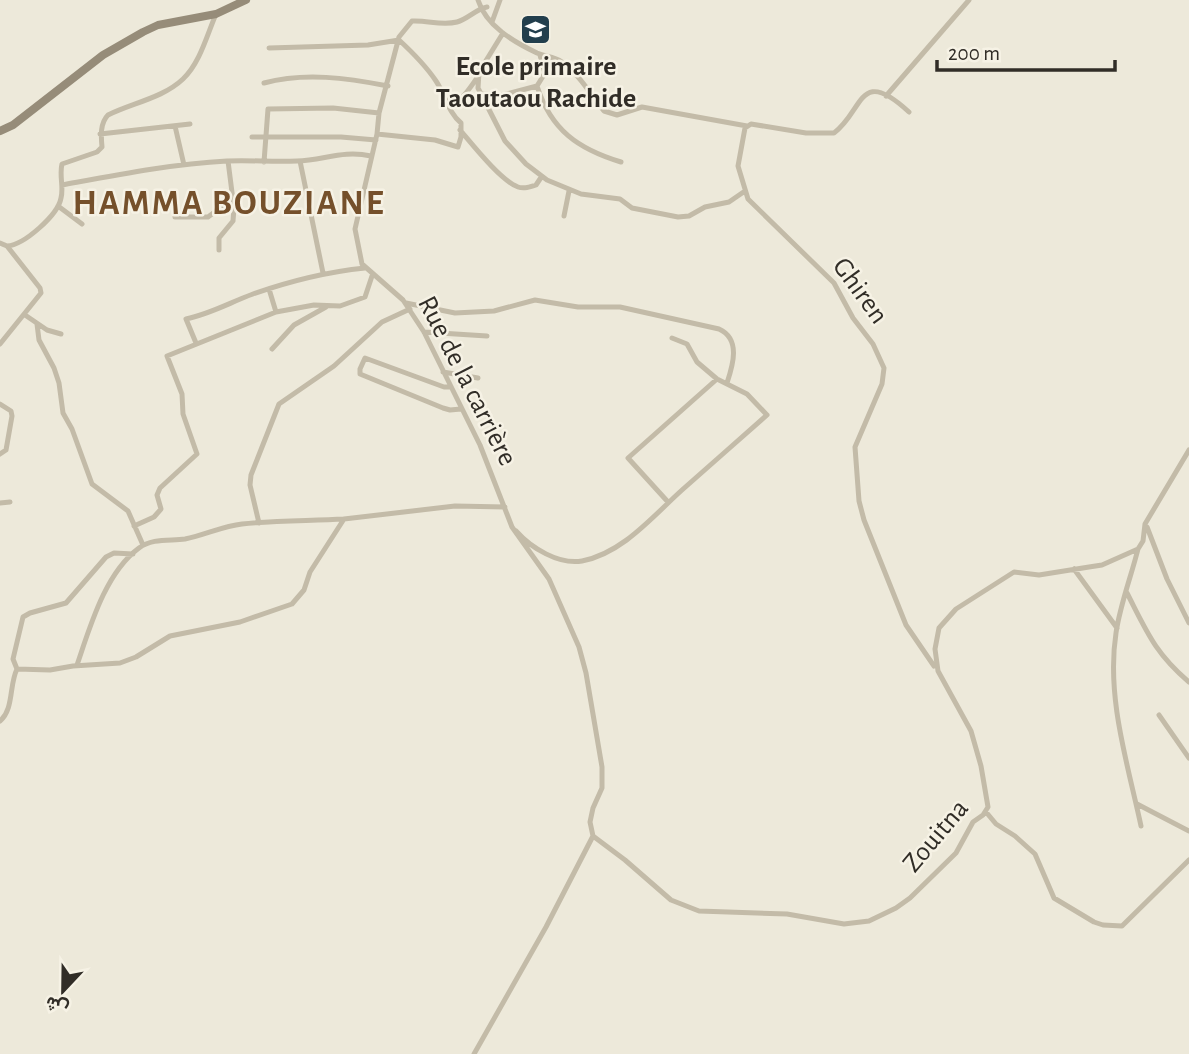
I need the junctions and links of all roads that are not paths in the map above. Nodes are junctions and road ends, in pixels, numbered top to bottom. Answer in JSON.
{"nodes":[{"id":1,"x":246,"y":0,"type":"edge"},
{"id":2,"x":478,"y":0,"type":"edge"},
{"id":3,"x":499,"y":0,"type":"edge"},
{"id":4,"x":969,"y":0,"type":"edge"},
{"id":5,"x":485,"y":5,"type":"edge"},
{"id":6,"x":216,"y":14,"type":"junction"},
{"id":7,"x":492,"y":22,"type":"junction"},
{"id":8,"x":503,"y":33,"type":"junction"},
{"id":9,"x":399,"y":40,"type":"junction"},
{"id":10,"x":269,"y":48,"type":"dead end"},
{"id":11,"x":540,"y":55,"type":"junction"},
{"id":12,"x":477,"y":78,"type":"junction"},
{"id":13,"x":264,"y":83,"type":"dead end"},
{"id":14,"x":388,"y":86,"type":"junction"},
{"id":15,"x":537,"y":86,"type":"junction"},
{"id":16,"x":481,"y":94,"type":"junction"},
{"id":17,"x":886,"y":96,"type":"junction"},
{"id":18,"x":448,"y":105,"type":"junction"},
{"id":19,"x":909,"y":112,"type":"dead end"},
{"id":20,"x":379,"y":113,"type":"junction"},
{"id":21,"x":190,"y":124,"type":"dead end"},
{"id":22,"x":176,"y":126,"type":"junction"},
{"id":23,"x":747,"y":126,"type":"junction"},
{"id":24,"x":460,"y":130,"type":"junction"},
{"id":25,"x":0,"y":131,"type":"edge"},
{"id":26,"x":100,"y":134,"type":"junction"},
{"id":27,"x":264,"y":136,"type":"junction"},
{"id":28,"x":252,"y":137,"type":"dead end"},
{"id":29,"x":377,"y":137,"type":"junction"},
{"id":30,"x":371,"y":156,"type":"junction"},
{"id":31,"x":228,"y":161,"type":"junction"},
{"id":32,"x":300,"y":161,"type":"junction"},
{"id":33,"x":264,"y":162,"type":"junction"},
{"id":34,"x":621,"y":162,"type":"dead end"},
{"id":35,"x":184,"y":165,"type":"junction"},
{"id":36,"x":542,"y":176,"type":"junction"},
{"id":37,"x":62,"y":185,"type":"junction"},
{"id":38,"x":569,"y":191,"type":"junction"},
{"id":39,"x":745,"y":191,"type":"junction"},
{"id":40,"x":58,"y":206,"type":"junction"},
{"id":41,"x":234,"y":208,"type":"junction"},
{"id":42,"x":564,"y":216,"type":"dead end"},
{"id":43,"x":175,"y":217,"type":"dead end"},
{"id":44,"x":82,"y":225,"type":"dead end"},
{"id":45,"x":0,"y":243,"type":"edge"},
{"id":46,"x":7,"y":246,"type":"junction"},
{"id":47,"x":219,"y":250,"type":"dead end"},
{"id":48,"x":365,"y":268,"type":"junction"},
{"id":49,"x":323,"y":273,"type":"junction"},
{"id":50,"x":372,"y":276,"type":"junction"},
{"id":51,"x":270,"y":289,"type":"junction"},
{"id":52,"x":408,"y":306,"type":"junction"},
{"id":53,"x":326,"y":307,"type":"junction"},
{"id":54,"x":276,"y":312,"type":"junction"},
{"id":55,"x":25,"y":315,"type":"junction"},
{"id":56,"x":37,"y":324,"type":"junction"},
{"id":57,"x":424,"y":332,"type":"junction"},
{"id":58,"x":61,"y":334,"type":"dead end"},
{"id":59,"x":486,"y":336,"type":"dead end"},
{"id":60,"x":672,"y":338,"type":"dead end"},
{"id":61,"x":0,"y":344,"type":"edge"},
{"id":62,"x":196,"y":344,"type":"junction"},
{"id":63,"x":272,"y":349,"type":"dead end"},
{"id":64,"x":443,"y":372,"type":"junction"},
{"id":65,"x":478,"y":378,"type":"dead end"},
{"id":66,"x":717,"y":379,"type":"junction"},
{"id":67,"x":727,"y":383,"type":"junction"},
{"id":68,"x":450,"y":387,"type":"junction"},
{"id":69,"x":0,"y":404,"type":"edge"},
{"id":70,"x":461,"y":409,"type":"junction"},
{"id":71,"x":1189,"y":450,"type":"edge"},
{"id":72,"x":0,"y":454,"type":"edge"},
{"id":73,"x":0,"y":502,"type":"edge"},
{"id":74,"x":10,"y":502,"type":"dead end"},
{"id":75,"x":668,"y":502,"type":"junction"},
{"id":76,"x":505,"y":507,"type":"junction"},
{"id":77,"x":344,"y":519,"type":"junction"},
{"id":78,"x":259,"y":523,"type":"junction"},
{"id":79,"x":1145,"y":524,"type":"junction"},
{"id":80,"x":134,"y":526,"type":"junction"},
{"id":81,"x":512,"y":526,"type":"junction"},
{"id":82,"x":143,"y":545,"type":"junction"},
{"id":83,"x":1138,"y":550,"type":"junction"},
{"id":84,"x":133,"y":554,"type":"junction"},
{"id":85,"x":1074,"y":569,"type":"junction"},
{"id":86,"x":1127,"y":593,"type":"junction"},
{"id":87,"x":1189,"y":623,"type":"edge"},
{"id":88,"x":1117,"y":628,"type":"junction"},
{"id":89,"x":78,"y":665,"type":"junction"},
{"id":90,"x":17,"y":669,"type":"junction"},
{"id":91,"x":938,"y":671,"type":"junction"},
{"id":92,"x":1189,"y":682,"type":"edge"},
{"id":93,"x":1159,"y":715,"type":"dead end"},
{"id":94,"x":0,"y":721,"type":"edge"},
{"id":95,"x":1189,"y":758,"type":"edge"},
{"id":96,"x":1137,"y":804,"type":"junction"},
{"id":97,"x":986,"y":812,"type":"junction"},
{"id":98,"x":1141,"y":826,"type":"dead end"},
{"id":99,"x":1189,"y":831,"type":"edge"},
{"id":100,"x":593,"y":836,"type":"junction"},
{"id":101,"x":1189,"y":860,"type":"edge"},
{"id":102,"x":474,"y":1054,"type":"edge"}],
"edges":[{"from":1,"to":6,"type":"main road"},
{"from":2,"to":5,"type":"street"},
{"from":3,"to":7,"type":"street"},
{"from":4,"to":17,"type":"street"},
{"from":5,"to":7,"type":"street"},
{"from":5,"to":9,"type":"street"},
{"from":6,"to":25,"type":"main road"},
{"from":6,"to":26,"type":"street"},
{"from":7,"to":8,"type":"street"},
{"from":8,"to":11,"type":"street"},
{"from":8,"to":12,"type":"street"},
{"from":9,"to":10,"type":"street"},
{"from":9,"to":14,"type":"street","name":"Rue de la carrière"},
{"from":9,"to":18,"type":"street"},
{"from":11,"to":15,"type":"street"},
{"from":11,"to":23,"type":"street"},
{"from":12,"to":16,"type":"street"},
{"from":12,"to":18,"type":"street"},
{"from":13,"to":14,"type":"street"},
{"from":14,"to":20,"type":"street","name":"Rue de la carrière"},
{"from":15,"to":16,"type":"street"},
{"from":15,"to":34,"type":"street"},
{"from":16,"to":36,"type":"street"},
{"from":17,"to":19,"type":"street"},
{"from":17,"to":23,"type":"street"},
{"from":18,"to":24,"type":"street"},
{"from":20,"to":27,"type":"street"},
{"from":20,"to":29,"type":"street","name":"Rue de la carrière"},
{"from":21,"to":22,"type":"street"},
{"from":22,"to":26,"type":"street"},
{"from":22,"to":35,"type":"street"},
{"from":23,"to":39,"type":"street"},
{"from":24,"to":29,"type":"street"},
{"from":24,"to":36,"type":"street"},
{"from":26,"to":37,"type":"street"},
{"from":27,"to":28,"type":"street"},
{"from":27,"to":29,"type":"street"},
{"from":27,"to":33,"type":"street"},
{"from":29,"to":30,"type":"street","name":"Rue de la carrière"},
{"from":30,"to":32,"type":"street"},
{"from":30,"to":48,"type":"street","name":"Rue de la carrière"},
{"from":31,"to":33,"type":"street"},
{"from":31,"to":35,"type":"street"},
{"from":31,"to":41,"type":"street"},
{"from":32,"to":33,"type":"street"},
{"from":32,"to":49,"type":"street"},
{"from":35,"to":37,"type":"street"},
{"from":36,"to":38,"type":"street"},
{"from":37,"to":40,"type":"street"},
{"from":38,"to":39,"type":"street"},
{"from":38,"to":42,"type":"street"},
{"from":39,"to":91,"type":"street","name":"Ghiren"},
{"from":40,"to":44,"type":"street"},
{"from":40,"to":46,"type":"street"},
{"from":41,"to":43,"type":"street"},
{"from":41,"to":47,"type":"street"},
{"from":45,"to":46,"type":"street"},
{"from":46,"to":55,"type":"street"},
{"from":48,"to":49,"type":"street"},
{"from":48,"to":50,"type":"street","name":"Rue de la carrière"},
{"from":49,"to":51,"type":"street"},
{"from":50,"to":52,"type":"street","name":"Rue de la carrière"},
{"from":50,"to":53,"type":"street"},
{"from":51,"to":54,"type":"street"},
{"from":51,"to":62,"type":"street"},
{"from":52,"to":57,"type":"street","name":"Rue de la carrière"},
{"from":52,"to":67,"type":"street"},
{"from":52,"to":78,"type":"street"},
{"from":53,"to":54,"type":"street"},
{"from":53,"to":63,"type":"street"},
{"from":54,"to":62,"type":"street"},
{"from":55,"to":56,"type":"street"},
{"from":55,"to":61,"type":"street"},
{"from":56,"to":58,"type":"street"},
{"from":56,"to":80,"type":"street"},
{"from":57,"to":59,"type":"street"},
{"from":57,"to":64,"type":"street","name":"Rue de la carrière"},
{"from":60,"to":66,"type":"street"},
{"from":62,"to":80,"type":"street"},
{"from":64,"to":65,"type":"street"},
{"from":64,"to":68,"type":"street","name":"Rue de la carrière"},
{"from":66,"to":67,"type":"street"},
{"from":66,"to":75,"type":"street"},
{"from":67,"to":75,"type":"street"},
{"from":68,"to":70,"type":"street","name":"Rue de la carrière"},
{"from":68,"to":70,"type":"street"},
{"from":69,"to":72,"type":"street"},
{"from":70,"to":76,"type":"street","name":"Rue de la carrière"},
{"from":71,"to":79,"type":"street"},
{"from":73,"to":74,"type":"street"},
{"from":75,"to":81,"type":"street"},
{"from":76,"to":77,"type":"street"},
{"from":76,"to":81,"type":"street","name":"Rue de la carrière"},
{"from":77,"to":78,"type":"street"},
{"from":77,"to":89,"type":"street"},
{"from":78,"to":82,"type":"street"},
{"from":79,"to":83,"type":"street"},
{"from":79,"to":87,"type":"street"},
{"from":80,"to":82,"type":"street"},
{"from":81,"to":100,"type":"street","name":"Rue de la carrière"},
{"from":82,"to":84,"type":"street"},
{"from":83,"to":85,"type":"street","name":"Zouitna"},
{"from":83,"to":86,"type":"street"},
{"from":84,"to":89,"type":"street"},
{"from":84,"to":90,"type":"street"},
{"from":85,"to":88,"type":"street"},
{"from":85,"to":91,"type":"street","name":"Zouitna"},
{"from":86,"to":88,"type":"street"},
{"from":86,"to":92,"type":"street"},
{"from":88,"to":96,"type":"street"},
{"from":89,"to":90,"type":"street"},
{"from":90,"to":94,"type":"street"},
{"from":91,"to":97,"type":"street","name":"Zouitna"},
{"from":93,"to":95,"type":"street"},
{"from":96,"to":98,"type":"street"},
{"from":96,"to":99,"type":"street"},
{"from":97,"to":100,"type":"street","name":"Zouitna"},
{"from":97,"to":101,"type":"street"},
{"from":100,"to":102,"type":"street"}]}
